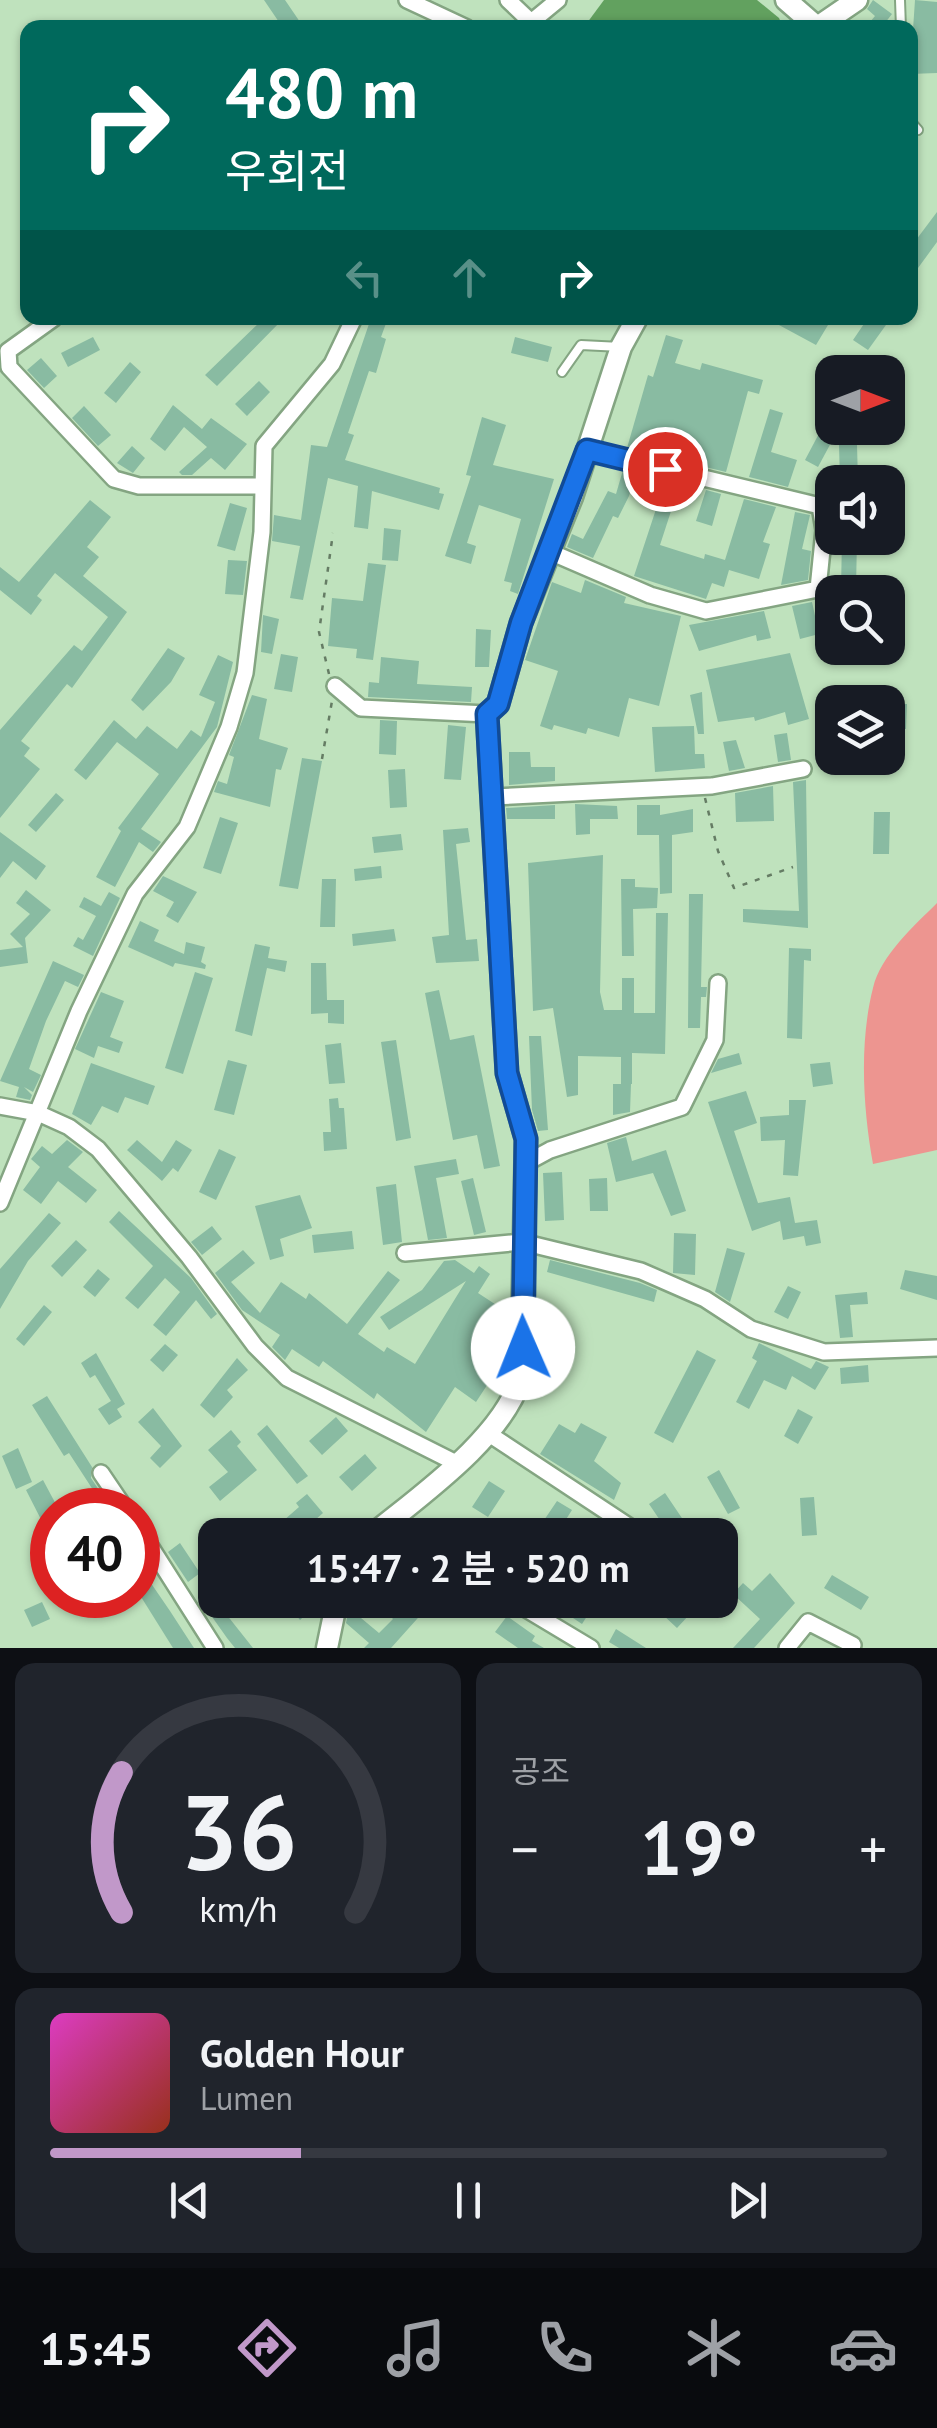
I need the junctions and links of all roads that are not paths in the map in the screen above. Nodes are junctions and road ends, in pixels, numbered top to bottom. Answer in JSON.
{"nodes":[{"id":1,"x":407,"y":0,"type":"edge"},
{"id":2,"x":508,"y":0,"type":"edge"},
{"id":3,"x":558,"y":0,"type":"edge"},
{"id":4,"x":786,"y":0,"type":"edge"},
{"id":5,"x":857,"y":0,"type":"edge"},
{"id":6,"x":450,"y":20,"type":"edge"},
{"id":7,"x":524,"y":20,"type":"edge"},
{"id":8,"x":534,"y":20,"type":"edge"},
{"id":9,"x":809,"y":20,"type":"edge"},
{"id":10,"x":827,"y":20,"type":"edge"},
{"id":11,"x":44,"y":325,"type":"edge"},
{"id":12,"x":351,"y":325,"type":"edge"},
{"id":13,"x":633,"y":325,"type":"edge"},
{"id":14,"x":621,"y":346,"type":"junction"},
{"id":15,"x":562,"y":372,"type":"dead end"},
{"id":16,"x":587,"y":450,"type":"junction"},
{"id":17,"x":260,"y":486,"type":"junction"},
{"id":18,"x":548,"y":550,"type":"junction"},
{"id":19,"x":335,"y":686,"type":"road end"},
{"id":20,"x":487,"y":714,"type":"junction"},
{"id":21,"x":803,"y":770,"type":"dead end"},
{"id":22,"x":493,"y":796,"type":"junction"},
{"id":23,"x":718,"y":983,"type":"dead end"},
{"id":24,"x":0,"y":1106,"type":"edge"},
{"id":25,"x":38,"y":1113,"type":"junction"},
{"id":26,"x":526,"y":1163,"type":"junction"},
{"id":27,"x":0,"y":1203,"type":"edge"},
{"id":28,"x":522,"y":1242,"type":"junction"},
{"id":29,"x":405,"y":1253,"type":"dead end"},
{"id":30,"x":937,"y":1348,"type":"edge"},
{"id":31,"x":486,"y":1432,"type":"junction"},
{"id":32,"x":456,"y":1463,"type":"junction"},
{"id":33,"x":101,"y":1473,"type":"dead end"},
{"id":34,"x":111,"y":1488,"type":"edge"},
{"id":35,"x":399,"y":1518,"type":"edge"},
{"id":36,"x":616,"y":1518,"type":"edge"},
{"id":37,"x":160,"y":1562,"type":"edge"},
{"id":38,"x":333,"y":1618,"type":"edge"},
{"id":39,"x":541,"y":1618,"type":"edge"},
{"id":40,"x":852,"y":1645,"type":"dead end"},
{"id":41,"x":215,"y":1648,"type":"edge"},
{"id":42,"x":327,"y":1648,"type":"edge"},
{"id":43,"x":591,"y":1648,"type":"edge"},
{"id":44,"x":786,"y":1648,"type":"edge"}],
"edges":[{"from":1,"to":6,"type":"street"},
{"from":2,"to":7,"type":"street"},
{"from":3,"to":8,"type":"street"},
{"from":4,"to":9,"type":"street"},
{"from":5,"to":10,"type":"street"},
{"from":11,"to":17,"type":"street"},
{"from":12,"to":17,"type":"street"},
{"from":13,"to":14,"type":"street"},
{"from":14,"to":15,"type":"lane"},
{"from":14,"to":16,"type":"street"},
{"from":16,"to":18,"type":"street"},
{"from":16,"to":18,"type":"street"},
{"from":17,"to":25,"type":"street"},
{"from":18,"to":20,"type":"street"},
{"from":19,"to":20,"type":"street"},
{"from":20,"to":22,"type":"street"},
{"from":21,"to":22,"type":"street"},
{"from":22,"to":26,"type":"street"},
{"from":23,"to":26,"type":"street"},
{"from":24,"to":25,"type":"street"},
{"from":25,"to":27,"type":"street"},
{"from":25,"to":32,"type":"street"},
{"from":26,"to":28,"type":"street"},
{"from":28,"to":29,"type":"street"},
{"from":28,"to":30,"type":"street"},
{"from":28,"to":31,"type":"street"},
{"from":31,"to":32,"type":"street"},
{"from":31,"to":36,"type":"street"},
{"from":32,"to":35,"type":"street"},
{"from":33,"to":34,"type":"street"},
{"from":37,"to":41,"type":"street"},
{"from":38,"to":42,"type":"street"},
{"from":39,"to":43,"type":"street"},
{"from":40,"to":44,"type":"street"}]}
